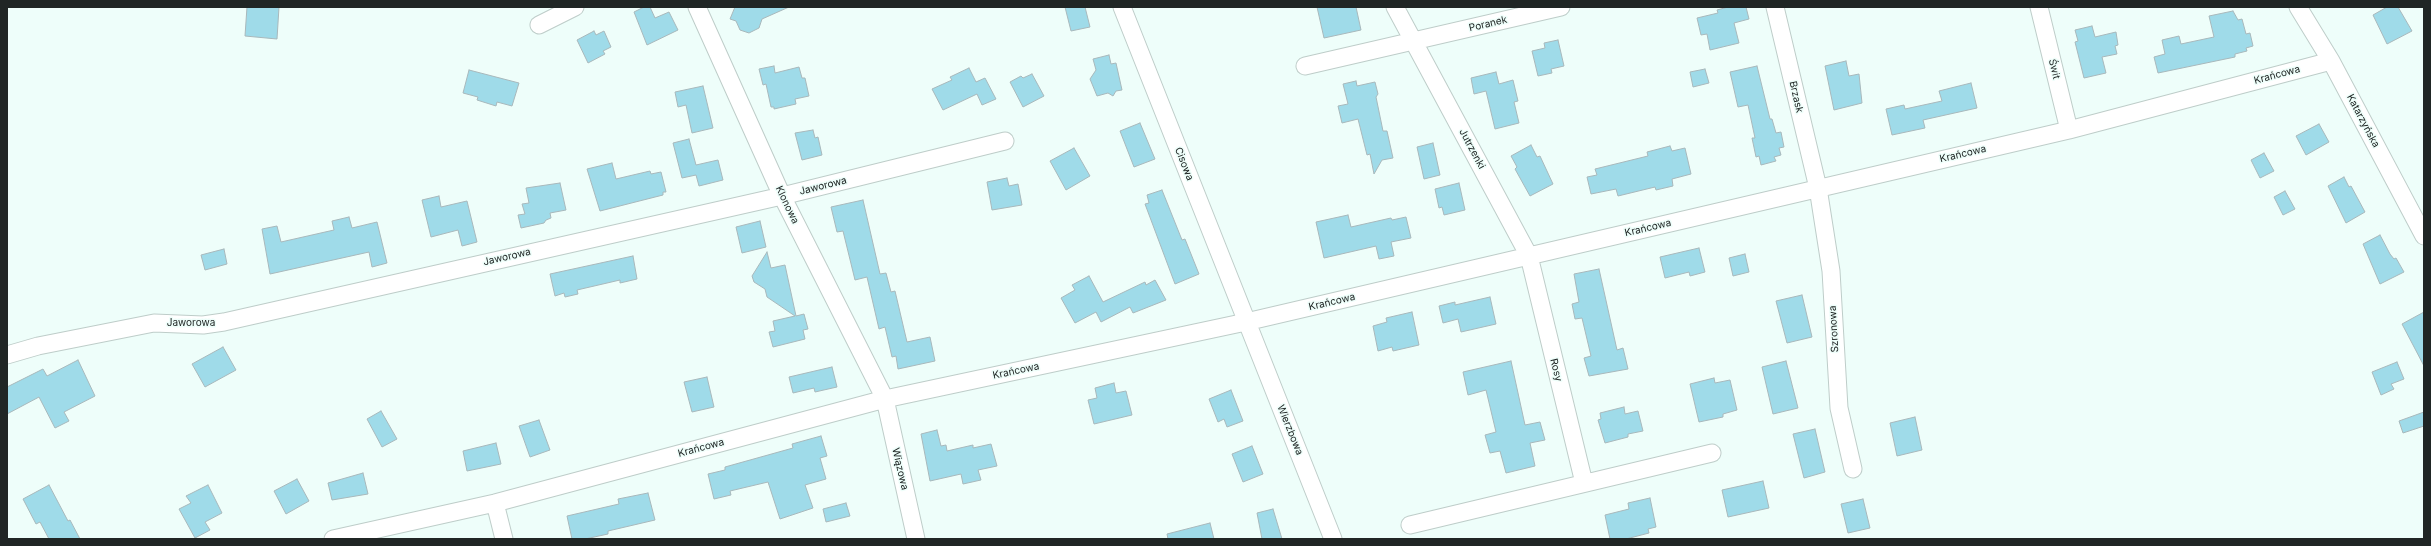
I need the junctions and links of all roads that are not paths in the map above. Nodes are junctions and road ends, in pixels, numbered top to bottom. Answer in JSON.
{"nodes":[{"id":1,"x":575,"y":7,"type":"edge"},
{"id":2,"x":697,"y":7,"type":"edge"},
{"id":3,"x":1122,"y":7,"type":"edge"},
{"id":4,"x":1395,"y":7,"type":"edge"},
{"id":5,"x":1561,"y":7,"type":"edge"},
{"id":6,"x":1775,"y":7,"type":"edge"},
{"id":7,"x":2039,"y":7,"type":"edge"},
{"id":8,"x":2298,"y":7,"type":"edge"},
{"id":9,"x":539,"y":25,"type":"dead end"},
{"id":10,"x":1415,"y":41,"type":"junction"},
{"id":11,"x":2331,"y":61,"type":"junction"},
{"id":12,"x":1305,"y":66,"type":"dead end"},
{"id":13,"x":2069,"y":130,"type":"junction"},
{"id":14,"x":1005,"y":141,"type":"dead end"},
{"id":15,"x":1818,"y":188,"type":"junction"},
{"id":16,"x":782,"y":196,"type":"junction"},
{"id":17,"x":2424,"y":236,"type":"edge"},
{"id":18,"x":1529,"y":256,"type":"junction"},
{"id":19,"x":1246,"y":322,"type":"junction"},
{"id":20,"x":7,"y":355,"type":"edge"},
{"id":21,"x":884,"y":400,"type":"junction"},
{"id":22,"x":1712,"y":454,"type":"dead end"},
{"id":23,"x":1853,"y":469,"type":"dead end"},
{"id":24,"x":1584,"y":483,"type":"junction"},
{"id":25,"x":496,"y":502,"type":"junction"},
{"id":26,"x":1410,"y":525,"type":"dead end"},
{"id":27,"x":333,"y":539,"type":"edge"},
{"id":28,"x":504,"y":539,"type":"edge"},
{"id":29,"x":916,"y":539,"type":"edge"},
{"id":30,"x":1333,"y":539,"type":"edge"}],
"edges":[{"from":1,"to":9,"type":"street"},
{"from":2,"to":16,"type":"street","name":"Klonowa"},
{"from":3,"to":19,"type":"street","name":"Cisowa"},
{"from":4,"to":10,"type":"street","name":"Jutrzenki"},
{"from":5,"to":10,"type":"street","name":"Poranek"},
{"from":6,"to":15,"type":"street","name":"Brzask"},
{"from":7,"to":13,"type":"street","name":"Świt"},
{"from":8,"to":11,"type":"street","name":"Katarzyńska"},
{"from":10,"to":12,"type":"street"},
{"from":10,"to":18,"type":"street","name":"Jutrzenki"},
{"from":11,"to":13,"type":"street","name":"Krańcowa"},
{"from":11,"to":17,"type":"street","name":"Katarzyńska"},
{"from":13,"to":15,"type":"street","name":"Krańcowa"},
{"from":14,"to":16,"type":"street","name":"Jaworowa"},
{"from":15,"to":18,"type":"street","name":"Krańcowa"},
{"from":15,"to":23,"type":"street","name":"Szronowa"},
{"from":16,"to":20,"type":"street","name":"Jaworowa"},
{"from":16,"to":21,"type":"street","name":"Klonowa"},
{"from":18,"to":19,"type":"street","name":"Krańcowa"},
{"from":18,"to":24,"type":"street","name":"Rosy"},
{"from":19,"to":21,"type":"street","name":"Krańcowa"},
{"from":19,"to":30,"type":"street","name":"Wierzbowa"},
{"from":21,"to":25,"type":"street","name":"Krańcowa"},
{"from":21,"to":29,"type":"street","name":"Wiązowa"},
{"from":22,"to":24,"type":"street"},
{"from":24,"to":26,"type":"street"},
{"from":25,"to":27,"type":"street","name":"Krańcowa"},
{"from":25,"to":28,"type":"street"}]}
